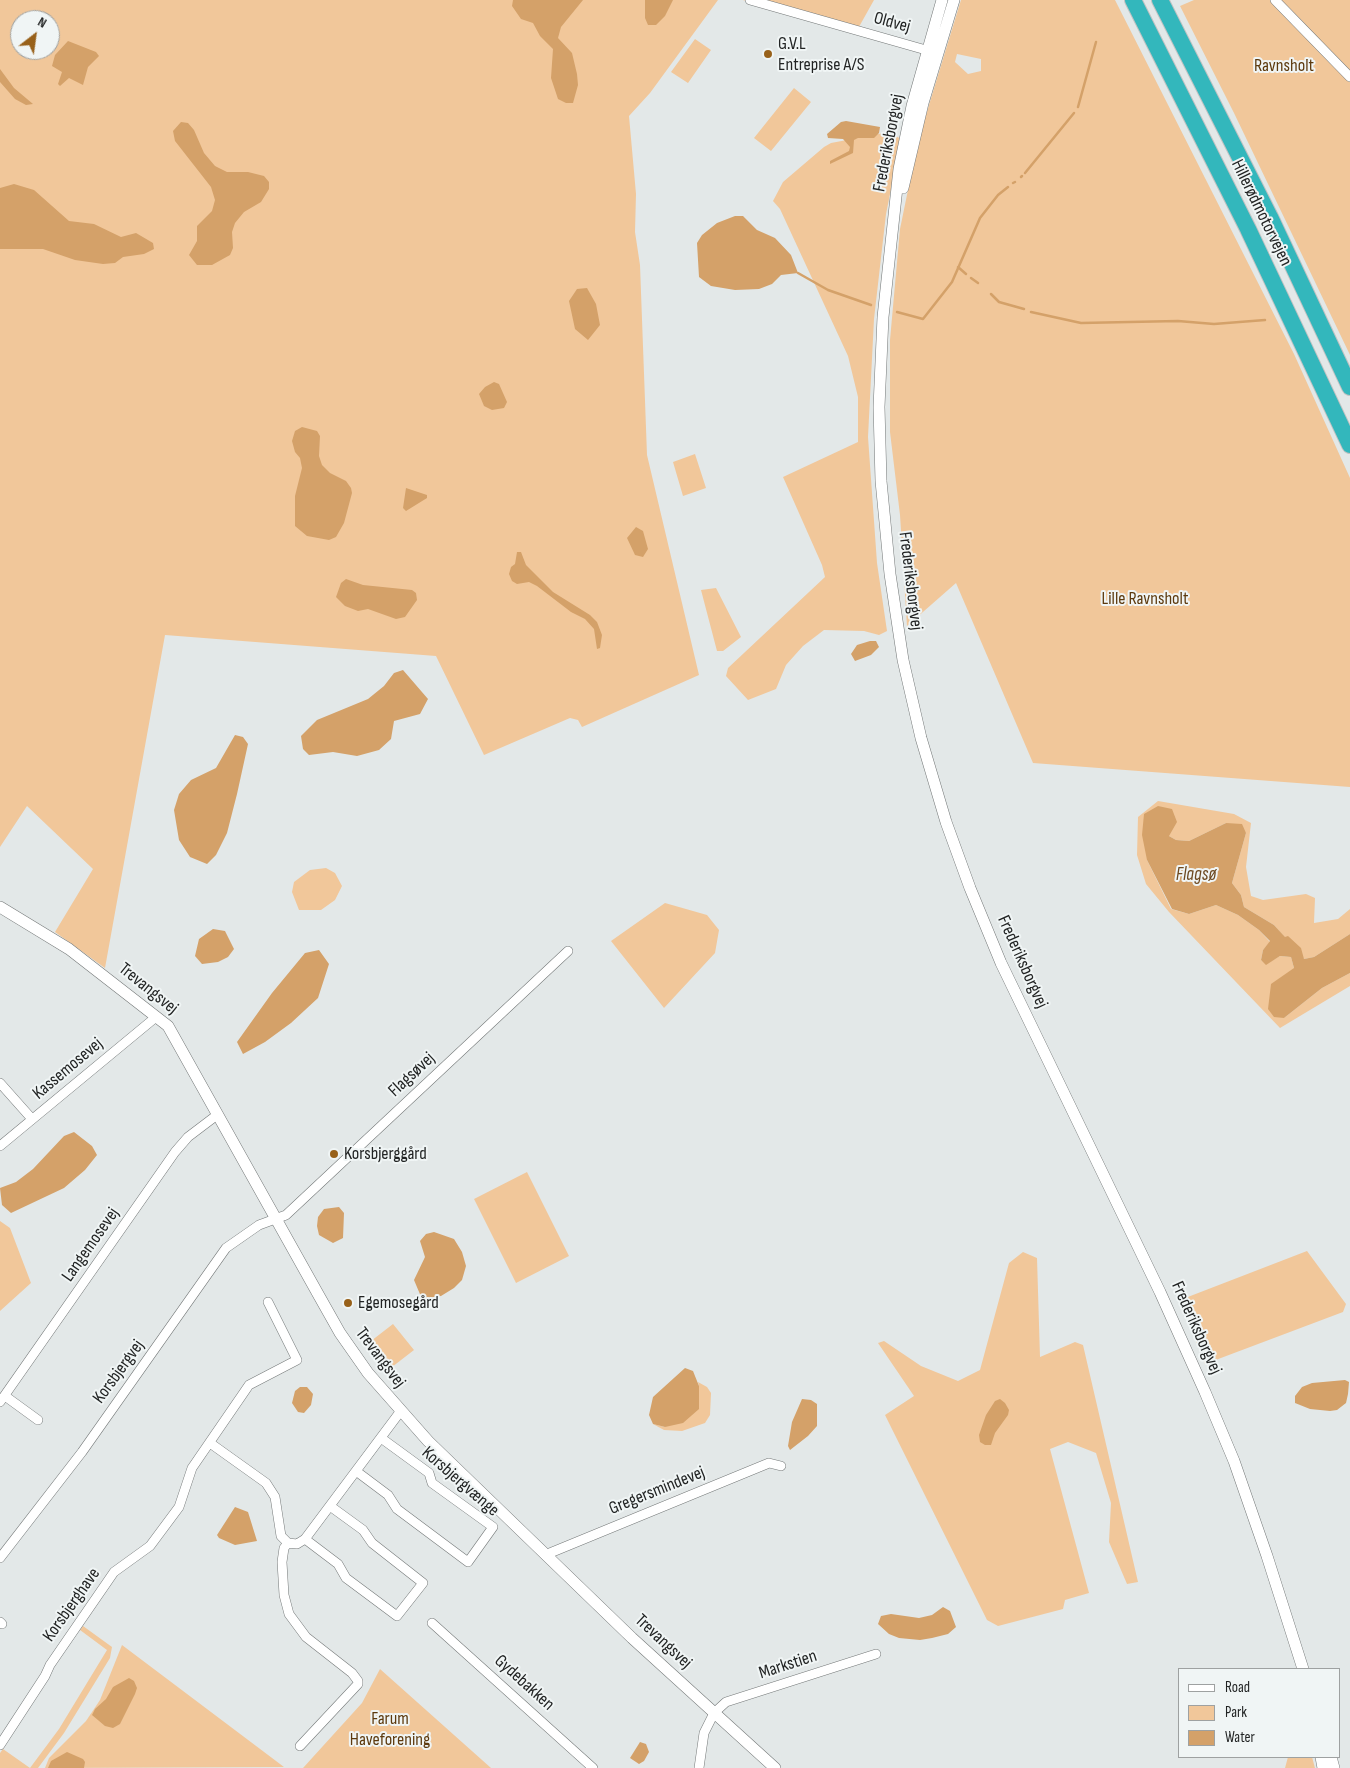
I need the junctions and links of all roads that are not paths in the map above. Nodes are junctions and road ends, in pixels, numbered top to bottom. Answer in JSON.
{"nodes":[{"id":1,"x":750,"y":0,"type":"edge"},
{"id":2,"x":942,"y":0,"type":"edge"},
{"id":3,"x":954,"y":0,"type":"edge"},
{"id":4,"x":1133,"y":0,"type":"edge"},
{"id":5,"x":1160,"y":0,"type":"edge"},
{"id":6,"x":1275,"y":0,"type":"edge"},
{"id":7,"x":932,"y":51,"type":"junction"},
{"id":8,"x":1350,"y":77,"type":"edge"},
{"id":9,"x":1350,"y":387,"type":"edge"},
{"id":10,"x":1350,"y":445,"type":"edge"},
{"id":11,"x":0,"y":907,"type":"edge"},
{"id":12,"x":568,"y":951,"type":"dead end"},
{"id":13,"x":156,"y":1017,"type":"junction"},
{"id":14,"x":0,"y":1083,"type":"edge"},
{"id":15,"x":217,"y":1115,"type":"junction"},
{"id":16,"x":32,"y":1119,"type":"junction"},
{"id":17,"x":0,"y":1146,"type":"edge"},
{"id":18,"x":275,"y":1218,"type":"junction"},
{"id":19,"x":268,"y":1302,"type":"dead end"},
{"id":20,"x":2,"y":1399,"type":"edge"},
{"id":21,"x":400,"y":1412,"type":"junction"},
{"id":22,"x":38,"y":1420,"type":"dead end"},
{"id":23,"x":381,"y":1438,"type":"junction"},
{"id":24,"x":210,"y":1443,"type":"junction"},
{"id":25,"x":781,"y":1466,"type":"dead end"},
{"id":26,"x":356,"y":1471,"type":"junction"},
{"id":27,"x":330,"y":1506,"type":"junction"},
{"id":28,"x":305,"y":1539,"type":"junction"},
{"id":29,"x":288,"y":1543,"type":"junction"},
{"id":30,"x":545,"y":1555,"type":"junction"},
{"id":31,"x":0,"y":1558,"type":"edge"},
{"id":32,"x":432,"y":1623,"type":"dead end"},
{"id":33,"x":876,"y":1654,"type":"dead end"},
{"id":34,"x":1302,"y":1668,"type":"edge"},
{"id":35,"x":714,"y":1714,"type":"junction"},
{"id":36,"x":0,"y":1745,"type":"edge"},
{"id":37,"x":300,"y":1746,"type":"dead end"},
{"id":38,"x":593,"y":1768,"type":"edge"},
{"id":39,"x":698,"y":1768,"type":"edge"},
{"id":40,"x":775,"y":1768,"type":"edge"}],
"edges":[{"from":1,"to":7,"type":"street","name":"Oldvej"},
{"from":2,"to":7,"type":"street"},
{"from":3,"to":7,"type":"street"},
{"from":4,"to":10,"type":"highway","name":"Hillerødmotorvejen"},
{"from":5,"to":9,"type":"highway","name":"Hillerødmotorvejen"},
{"from":6,"to":8,"type":"street"},
{"from":7,"to":34,"type":"street","name":"Frederiksborgvej"},
{"from":11,"to":13,"type":"street","name":"Trevangsvej"},
{"from":12,"to":18,"type":"street","name":"Flagsøvej"},
{"from":13,"to":15,"type":"street","name":"Trevangsvej"},
{"from":13,"to":16,"type":"street","name":"Kassemosevej"},
{"from":14,"to":16,"type":"street"},
{"from":15,"to":18,"type":"street","name":"Trevangsvej"},
{"from":15,"to":20,"type":"street","name":"Langemosevej"},
{"from":16,"to":17,"type":"street","name":"Kassemosevej"},
{"from":18,"to":21,"type":"street","name":"Trevangsvej"},
{"from":18,"to":31,"type":"street","name":"Korsbjergvej"},
{"from":19,"to":24,"type":"street","name":"Korsbjerghave"},
{"from":20,"to":22,"type":"street"},
{"from":21,"to":23,"type":"street"},
{"from":21,"to":30,"type":"street","name":"Trevangsvej"},
{"from":23,"to":26,"type":"street"},
{"from":23,"to":26,"type":"street","name":"Korsbjergvænge"},
{"from":24,"to":29,"type":"street"},
{"from":24,"to":36,"type":"street","name":"Korsbjerghave"},
{"from":25,"to":30,"type":"street","name":"Gregersmindevej"},
{"from":26,"to":27,"type":"street"},
{"from":27,"to":28,"type":"street"},
{"from":27,"to":28,"type":"street"},
{"from":28,"to":29,"type":"street"},
{"from":29,"to":37,"type":"street"},
{"from":30,"to":35,"type":"street","name":"Trevangsvej"},
{"from":32,"to":38,"type":"street","name":"Gydebakken"},
{"from":33,"to":35,"type":"street","name":"Markstien"},
{"from":35,"to":39,"type":"street"},
{"from":35,"to":40,"type":"street","name":"Trevangsvej"}]}
